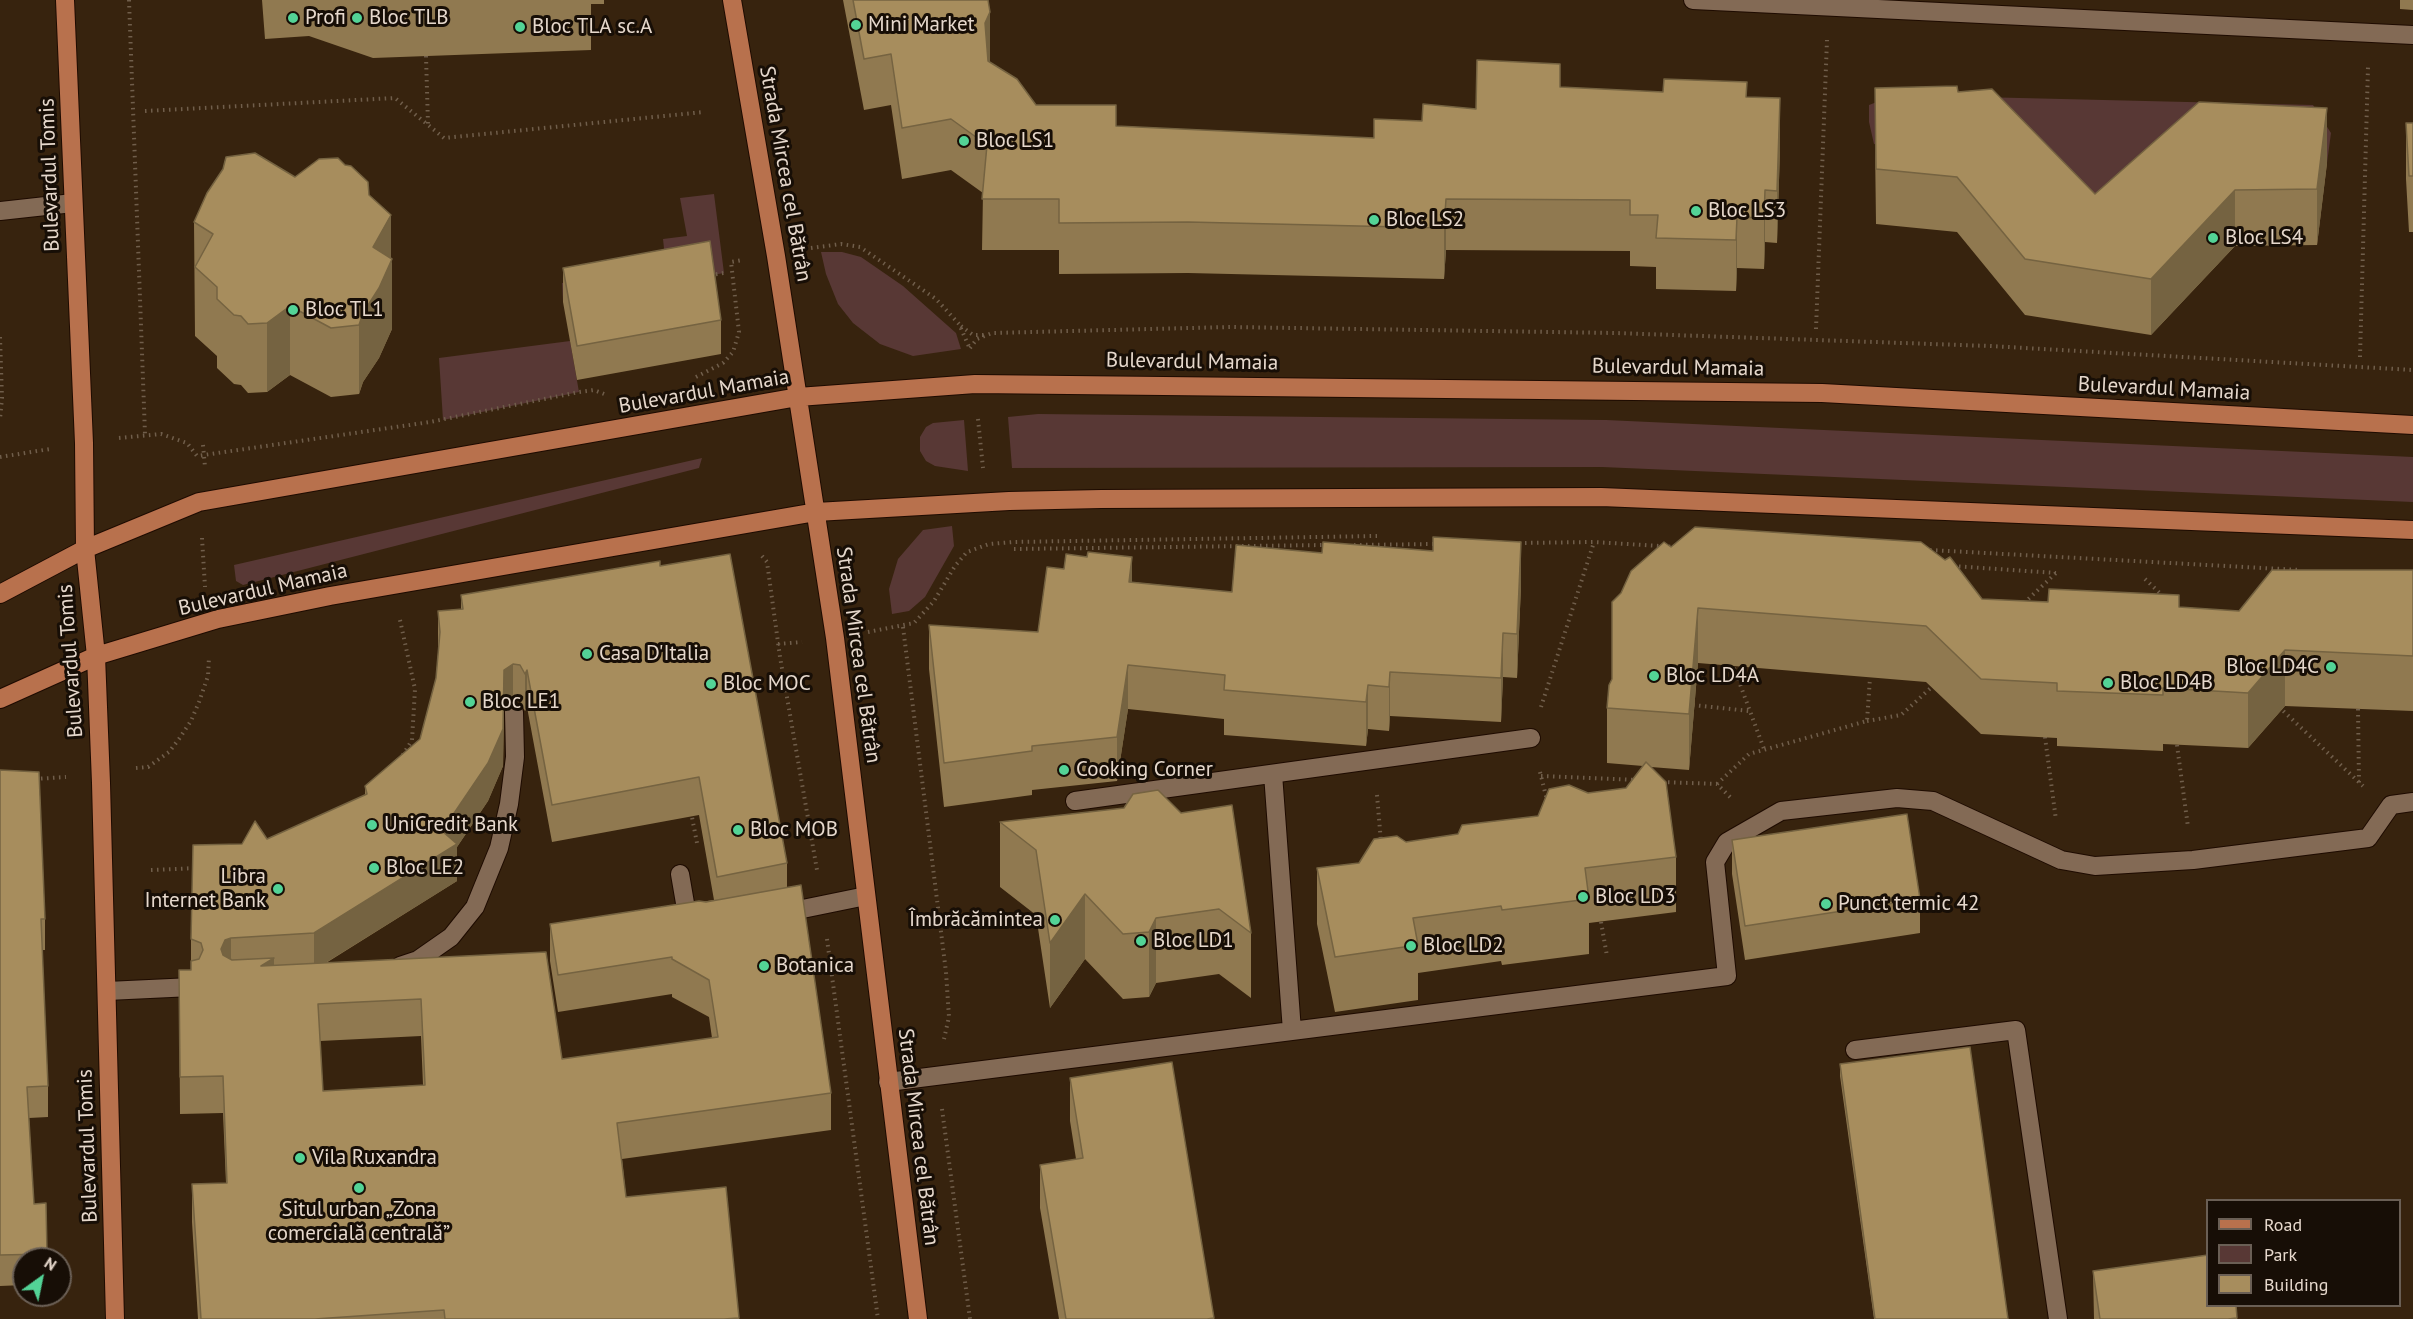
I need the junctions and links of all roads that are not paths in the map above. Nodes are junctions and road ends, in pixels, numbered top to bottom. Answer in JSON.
{"nodes":[{"id":1,"x":65,"y":0,"type":"edge"},
{"id":2,"x":732,"y":0,"type":"edge"},
{"id":3,"x":1693,"y":0,"type":"edge"},
{"id":4,"x":1989,"y":7,"type":"edge"},
{"id":5,"x":2413,"y":35,"type":"edge"},
{"id":6,"x":73,"y":203,"type":"junction"},
{"id":7,"x":0,"y":211,"type":"edge"},
{"id":8,"x":798,"y":397,"type":"junction"},
{"id":9,"x":2413,"y":425,"type":"edge"},
{"id":10,"x":816,"y":512,"type":"junction"},
{"id":11,"x":2413,"y":530,"type":"edge"},
{"id":12,"x":85,"y":549,"type":"junction"},
{"id":13,"x":0,"y":594,"type":"edge"},
{"id":14,"x":96,"y":656,"type":"junction"},
{"id":15,"x":0,"y":699,"type":"edge"},
{"id":16,"x":514,"y":712,"type":"dead end"},
{"id":17,"x":1532,"y":738,"type":"road end"},
{"id":18,"x":1273,"y":774,"type":"junction"},
{"id":19,"x":1076,"y":801,"type":"dead end"},
{"id":20,"x":2413,"y":802,"type":"edge"},
{"id":21,"x":680,"y":874,"type":"road end"},
{"id":22,"x":866,"y":897,"type":"junction"},
{"id":23,"x":767,"y":916,"type":"edge"},
{"id":24,"x":715,"y":926,"type":"edge"},
{"id":25,"x":388,"y":970,"type":"edge"},
{"id":26,"x":192,"y":987,"type":"edge"},
{"id":27,"x":107,"y":990,"type":"junction"},
{"id":28,"x":1292,"y":1031,"type":"junction"},
{"id":29,"x":1855,"y":1050,"type":"dead end"},
{"id":30,"x":888,"y":1082,"type":"junction"},
{"id":31,"x":116,"y":1319,"type":"edge"},
{"id":32,"x":918,"y":1319,"type":"edge"},
{"id":33,"x":2058,"y":1319,"type":"edge"}],
"edges":[{"from":1,"to":6,"type":"main road","name":"Bulevardul Tomis"},
{"from":2,"to":8,"type":"main road","name":"Strada Mircea cel Bătrân"},
{"from":3,"to":4,"type":"street"},
{"from":4,"to":5,"type":"street"},
{"from":6,"to":7,"type":"street"},
{"from":6,"to":12,"type":"main road","name":"Bulevardul Tomis"},
{"from":8,"to":9,"type":"main road","name":"Bulevardul Mamaia"},
{"from":8,"to":10,"type":"main road","name":"Strada Mircea cel Bătrân"},
{"from":8,"to":12,"type":"main road","name":"Bulevardul Mamaia"},
{"from":10,"to":11,"type":"main road","name":"Bulevardul Mamaia"},
{"from":10,"to":14,"type":"main road","name":"Bulevardul Mamaia"},
{"from":10,"to":22,"type":"main road","name":"Strada Mircea cel Bătrân"},
{"from":12,"to":13,"type":"main road","name":"Bulevardul Mamaia"},
{"from":12,"to":14,"type":"main road","name":"Bulevardul Tomis"},
{"from":14,"to":15,"type":"main road","name":"Bulevardul Mamaia"},
{"from":14,"to":27,"type":"main road","name":"Bulevardul Tomis"},
{"from":16,"to":25,"type":"street"},
{"from":17,"to":18,"type":"street"},
{"from":18,"to":19,"type":"street"},
{"from":18,"to":28,"type":"street"},
{"from":20,"to":28,"type":"street"},
{"from":21,"to":24,"type":"street"},
{"from":22,"to":23,"type":"street"},
{"from":22,"to":30,"type":"main road","name":"Strada Mircea cel Bătrân"},
{"from":26,"to":27,"type":"street"},
{"from":27,"to":31,"type":"main road","name":"Bulevardul Tomis"},
{"from":28,"to":30,"type":"street"},
{"from":29,"to":33,"type":"street"},
{"from":30,"to":32,"type":"main road","name":"Strada Mircea cel Bătrân"}]}
